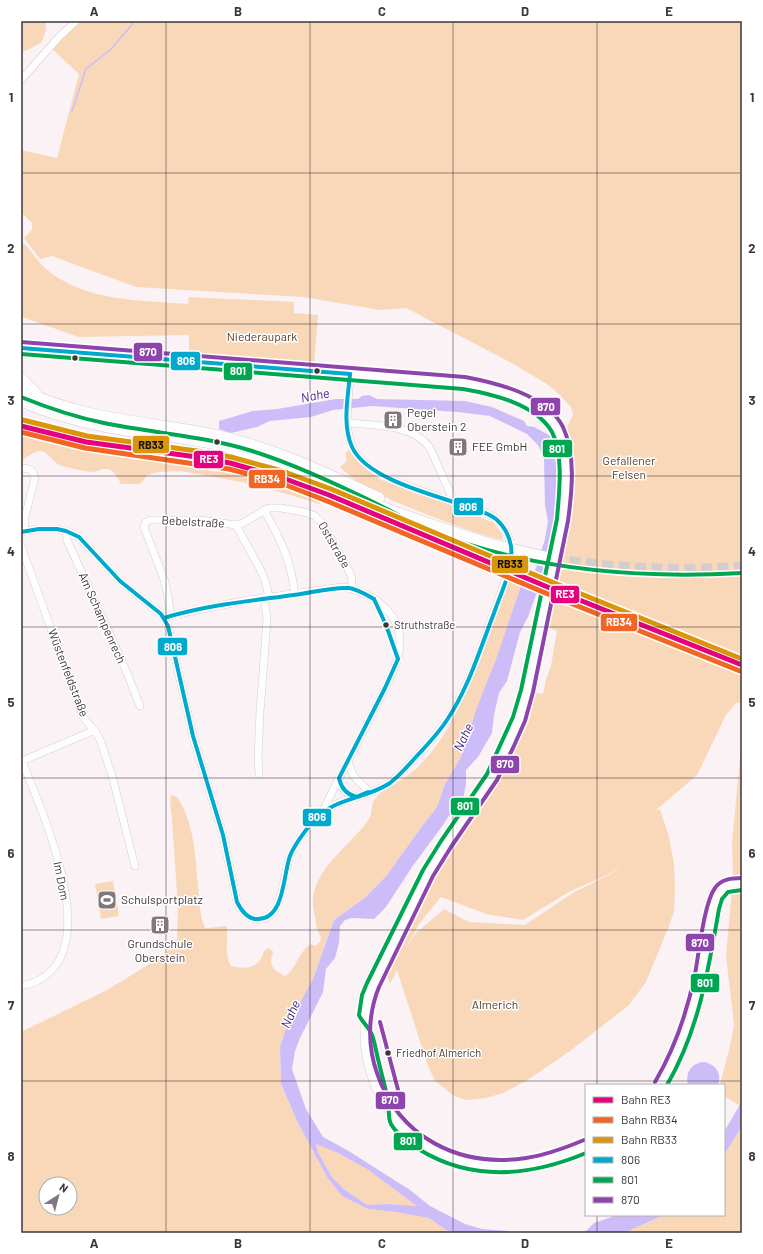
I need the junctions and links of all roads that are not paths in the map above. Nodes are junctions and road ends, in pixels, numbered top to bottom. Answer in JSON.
{"nodes":[{"id":1,"x":76,"y":21,"type":"edge"},
{"id":2,"x":21,"y":80,"type":"edge"},
{"id":3,"x":21,"y":348,"type":"edge"},
{"id":4,"x":350,"y":374,"type":"junction"},
{"id":5,"x":21,"y":378,"type":"edge"},
{"id":6,"x":21,"y":390,"type":"edge"},
{"id":7,"x":41,"y":399,"type":"junction"},
{"id":8,"x":21,"y":401,"type":"edge"},
{"id":9,"x":348,"y":420,"type":"junction"},
{"id":10,"x":21,"y":468,"type":"edge"},
{"id":11,"x":451,"y":501,"type":"junction"},
{"id":12,"x":264,"y":510,"type":"junction"},
{"id":13,"x":426,"y":522,"type":"junction"},
{"id":14,"x":236,"y":525,"type":"junction"},
{"id":15,"x":66,"y":531,"type":"junction"},
{"id":16,"x":22,"y":532,"type":"edge"},
{"id":17,"x":21,"y":546,"type":"edge"},
{"id":18,"x":553,"y":559,"type":"tunnel mouth"},
{"id":19,"x":351,"y":588,"type":"junction"},
{"id":20,"x":295,"y":594,"type":"junction"},
{"id":21,"x":267,"y":597,"type":"junction"},
{"id":22,"x":167,"y":616,"type":"junction"},
{"id":23,"x":140,"y":706,"type":"dead end"},
{"id":24,"x":95,"y":730,"type":"junction"},
{"id":25,"x":21,"y":760,"type":"edge"},
{"id":26,"x":348,"y":762,"type":"junction"},
{"id":27,"x":259,"y":774,"type":"dead end"},
{"id":28,"x":339,"y":778,"type":"junction"},
{"id":29,"x":369,"y":792,"type":"junction"},
{"id":30,"x":356,"y":797,"type":"junction"},
{"id":31,"x":323,"y":812,"type":"junction"},
{"id":32,"x":135,"y":866,"type":"dead end"},
{"id":33,"x":742,"y":884,"type":"edge"},
{"id":34,"x":21,"y":986,"type":"edge"},
{"id":35,"x":661,"y":1084,"type":"edge"},
{"id":36,"x":585,"y":1146,"type":"edge"}],
"edges":[{"from":1,"to":2,"type":"street"},
{"from":3,"to":4,"type":"street"},
{"from":4,"to":9,"type":"street"},
{"from":4,"to":36,"type":"street"},
{"from":5,"to":7,"type":"main road"},
{"from":6,"to":7,"type":"main road"},
{"from":7,"to":13,"type":"main road"},
{"from":8,"to":13,"type":"main road"},
{"from":9,"to":11,"type":"street"},
{"from":9,"to":11,"type":"street"},
{"from":10,"to":16,"type":"street"},
{"from":11,"to":29,"type":"street"},
{"from":12,"to":14,"type":"street"},
{"from":12,"to":19,"type":"street","name":"Oststraße"},
{"from":12,"to":20,"type":"street"},
{"from":13,"to":18,"type":"main road","bridge":true},
{"from":14,"to":21,"type":"street","name":"Bebelstraße"},
{"from":14,"to":22,"type":"street","name":"Bebelstraße"},
{"from":15,"to":16,"type":"street"},
{"from":15,"to":22,"type":"street"},
{"from":15,"to":23,"type":"street","name":"Am Schampenrech"},
{"from":17,"to":24,"type":"street","name":"Wüstenfeldstraße"},
{"from":19,"to":20,"type":"street"},
{"from":19,"to":26,"type":"street"},
{"from":20,"to":21,"type":"street"},
{"from":21,"to":22,"type":"street"},
{"from":21,"to":27,"type":"street","name":"Bebelstraße"},
{"from":22,"to":31,"type":"street"},
{"from":24,"to":25,"type":"street"},
{"from":24,"to":32,"type":"street","name":"Wüstenfeldstraße"},
{"from":25,"to":34,"type":"street","name":"Im Dom"},
{"from":26,"to":28,"type":"street"},
{"from":26,"to":29,"type":"street"},
{"from":28,"to":30,"type":"street"},
{"from":28,"to":31,"type":"street"},
{"from":29,"to":30,"type":"street"},
{"from":30,"to":31,"type":"street"},
{"from":33,"to":35,"type":"street"}]}
